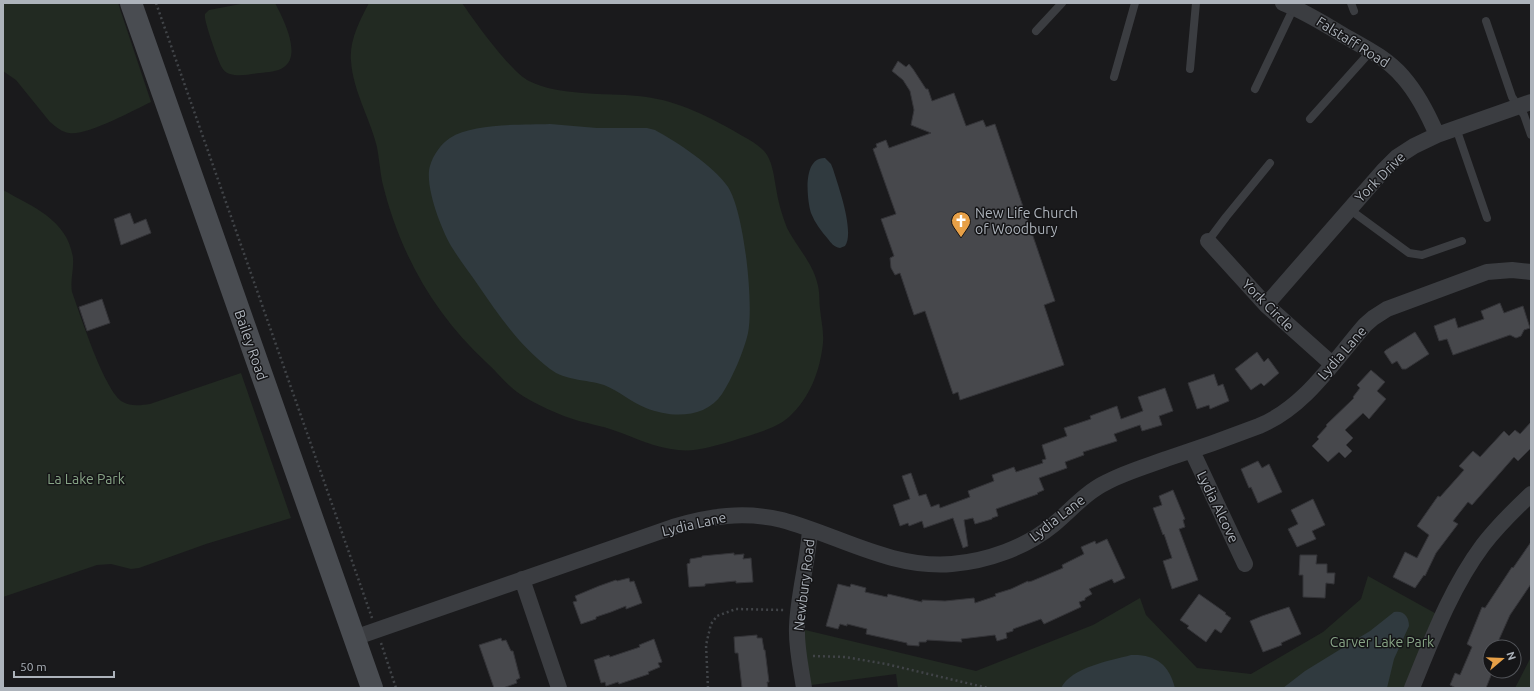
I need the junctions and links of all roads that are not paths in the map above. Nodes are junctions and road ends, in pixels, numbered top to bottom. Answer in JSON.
{"nodes":[{"id":1,"x":131,"y":3,"type":"edge"},
{"id":2,"x":1062,"y":3,"type":"edge"},
{"id":3,"x":1135,"y":3,"type":"edge"},
{"id":4,"x":1196,"y":3,"type":"edge"},
{"id":5,"x":1289,"y":5,"type":"edge"},
{"id":6,"x":1486,"y":21,"type":"dead end"},
{"id":7,"x":1036,"y":30,"type":"dead end"},
{"id":8,"x":1371,"y":51,"type":"junction"},
{"id":9,"x":1190,"y":69,"type":"dead end"},
{"id":10,"x":1114,"y":77,"type":"dead end"},
{"id":11,"x":1255,"y":89,"type":"dead end"},
{"id":12,"x":1525,"y":104,"type":"edge"},
{"id":13,"x":1310,"y":119,"type":"dead end"},
{"id":14,"x":1456,"y":128,"type":"junction"},
{"id":15,"x":1437,"y":135,"type":"junction"},
{"id":16,"x":1531,"y":135,"type":"edge"},
{"id":17,"x":1270,"y":163,"type":"dead end"},
{"id":18,"x":1349,"y":209,"type":"junction"},
{"id":19,"x":1487,"y":218,"type":"dead end"},
{"id":20,"x":1208,"y":241,"type":"joint"},
{"id":21,"x":1462,"y":241,"type":"dead end"},
{"id":22,"x":1531,"y":272,"type":"edge"},
{"id":23,"x":1266,"y":305,"type":"junction"},
{"id":24,"x":1332,"y":364,"type":"junction"},
{"id":25,"x":1192,"y":450,"type":"junction"},
{"id":26,"x":1531,"y":494,"type":"edge"},
{"id":27,"x":810,"y":529,"type":"junction"},
{"id":28,"x":1245,"y":564,"type":"dead end"},
{"id":29,"x":522,"y":579,"type":"junction"},
{"id":30,"x":354,"y":638,"type":"junction"},
{"id":31,"x":372,"y":688,"type":"edge"},
{"id":32,"x":559,"y":688,"type":"edge"},
{"id":33,"x":804,"y":688,"type":"edge"},
{"id":34,"x":1412,"y":688,"type":"edge"}],
"edges":[{"from":1,"to":30,"type":"main road","name":"Bailey Road"},
{"from":2,"to":7,"type":"lane"},
{"from":3,"to":10,"type":"lane"},
{"from":4,"to":9,"type":"lane"},
{"from":5,"to":8,"type":"street","name":"Falstaff Road"},
{"from":5,"to":11,"type":"lane"},
{"from":6,"to":12,"type":"lane"},
{"from":8,"to":13,"type":"lane"},
{"from":8,"to":15,"type":"street","name":"Falstaff Road"},
{"from":12,"to":14,"type":"street","name":"York Drive"},
{"from":12,"to":16,"type":"lane"},
{"from":14,"to":15,"type":"street","name":"York Drive"},
{"from":14,"to":19,"type":"lane"},
{"from":15,"to":18,"type":"street","name":"York Drive"},
{"from":17,"to":20,"type":"lane"},
{"from":18,"to":21,"type":"lane"},
{"from":18,"to":23,"type":"street","name":"York Drive"},
{"from":20,"to":23,"type":"street","name":"York Circle"},
{"from":22,"to":24,"type":"street","name":"Lydia Lane"},
{"from":23,"to":24,"type":"street","name":"York Circle"},
{"from":24,"to":25,"type":"street","name":"Lydia Lane"},
{"from":25,"to":27,"type":"street","name":"Lydia Lane"},
{"from":25,"to":28,"type":"street","name":"Lydia Alcove"},
{"from":26,"to":34,"type":"street"},
{"from":27,"to":29,"type":"street","name":"Lydia Lane"},
{"from":27,"to":33,"type":"street","name":"Newbury Road"},
{"from":29,"to":30,"type":"street","name":"Lydia Lane"},
{"from":29,"to":32,"type":"street"},
{"from":30,"to":31,"type":"main road","name":"Bailey Road"}]}
